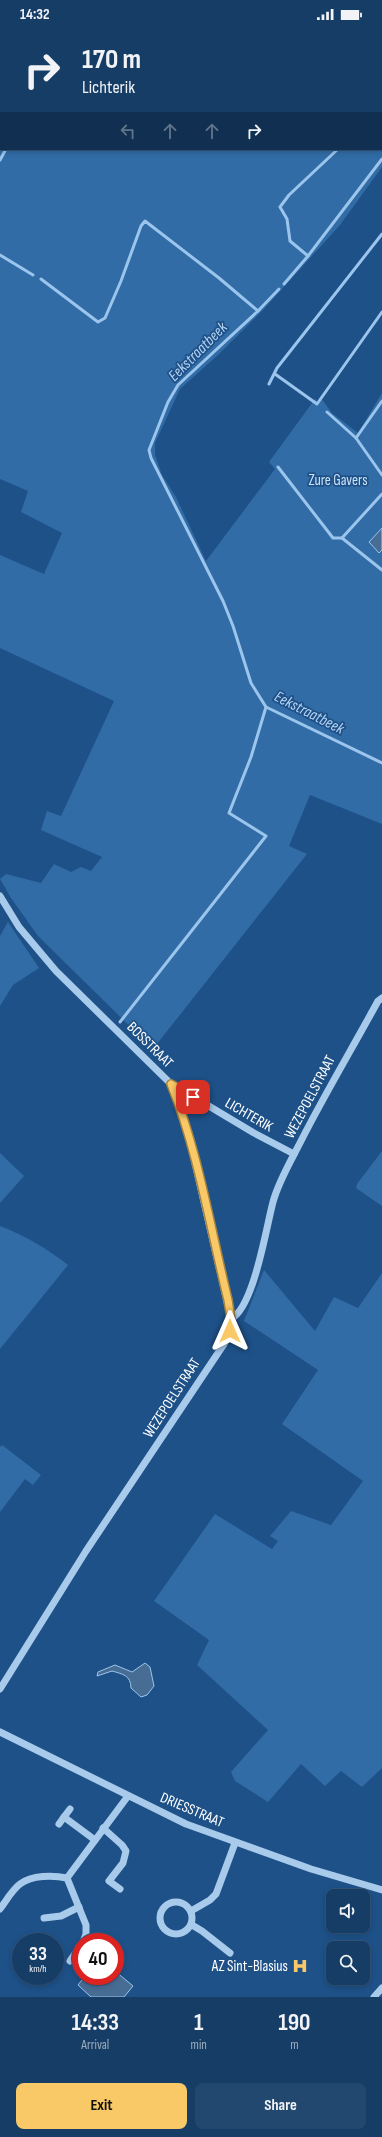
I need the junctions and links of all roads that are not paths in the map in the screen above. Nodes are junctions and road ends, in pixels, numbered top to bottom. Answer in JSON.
{"nodes":[{"id":1,"x":0,"y":896,"type":"edge"},
{"id":2,"x":382,"y":998,"type":"edge"},
{"id":3,"x":171,"y":1084,"type":"junction"},
{"id":4,"x":294,"y":1154,"type":"junction"},
{"id":5,"x":231,"y":1319,"type":"junction"},
{"id":6,"x":0,"y":1689,"type":"edge"},
{"id":7,"x":0,"y":1732,"type":"edge"},
{"id":8,"x":128,"y":1796,"type":"junction"},
{"id":9,"x":70,"y":1809,"type":"dead end"},
{"id":10,"x":64,"y":1817,"type":"junction"},
{"id":11,"x":59,"y":1824,"type":"dead end"},
{"id":12,"x":103,"y":1828,"type":"junction"},
{"id":13,"x":95,"y":1840,"type":"junction"},
{"id":14,"x":235,"y":1843,"type":"junction"},
{"id":15,"x":66,"y":1878,"type":"junction"},
{"id":16,"x":120,"y":1889,"type":"dead end"},
{"id":17,"x":382,"y":1890,"type":"edge"},
{"id":18,"x":79,"y":1907,"type":"junction"},
{"id":19,"x":0,"y":1909,"type":"edge"},
{"id":20,"x":191,"y":1911,"type":"junction"},
{"id":21,"x":44,"y":1918,"type":"dead end"},
{"id":22,"x":192,"y":1925,"type":"junction"},
{"id":23,"x":86,"y":1933,"type":"edge"},
{"id":24,"x":230,"y":1953,"type":"dead end"},
{"id":25,"x":72,"y":1958,"type":"edge"},
{"id":26,"x":70,"y":1961,"type":"dead end"},
{"id":27,"x":382,"y":1988,"type":"edge"},
{"id":28,"x":374,"y":1997,"type":"edge"}],
"edges":[{"from":1,"to":3,"type":"street","name":"BOSSTRAAT"},
{"from":2,"to":4,"type":"street","name":"WEZEPOELSTRAAT"},
{"from":3,"to":4,"type":"street","name":"LICHTERIK"},
{"from":3,"to":5,"type":"street","name":"BOSSTRAAT"},
{"from":4,"to":5,"type":"street","name":"WEZEPOELSTRAAT"},
{"from":5,"to":6,"type":"street","name":"WEZEPOELSTRAAT"},
{"from":7,"to":8,"type":"street","name":"DRIESSTRAAT"},
{"from":8,"to":12,"type":"street"},
{"from":8,"to":14,"type":"street","name":"DRIESSTRAAT"},
{"from":9,"to":10,"type":"street"},
{"from":10,"to":11,"type":"street"},
{"from":10,"to":13,"type":"street"},
{"from":12,"to":13,"type":"street"},
{"from":12,"to":16,"type":"street"},
{"from":13,"to":15,"type":"street"},
{"from":14,"to":17,"type":"street","name":"DRIESSTRAAT"},
{"from":14,"to":20,"type":"street"},
{"from":15,"to":18,"type":"street"},
{"from":15,"to":19,"type":"street"},
{"from":18,"to":21,"type":"street"},
{"from":18,"to":23,"type":"street"},
{"from":20,"to":22,"type":"street"},
{"from":20,"to":22,"type":"street"},
{"from":22,"to":24,"type":"street"},
{"from":25,"to":26,"type":"street"},
{"from":27,"to":28,"type":"street"}]}
